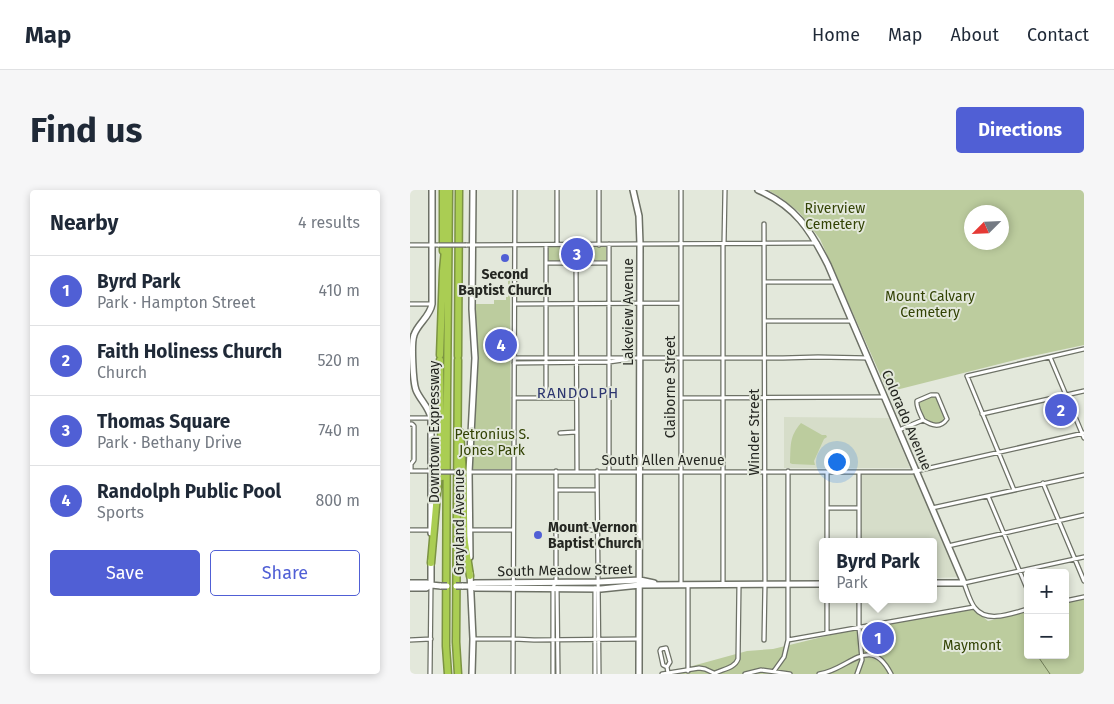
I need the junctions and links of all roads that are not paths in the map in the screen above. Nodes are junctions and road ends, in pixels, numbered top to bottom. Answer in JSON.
{"nodes":[{"id":1,"x":432,"y":190,"type":"edge"},
{"id":2,"x":446,"y":190,"type":"edge"},
{"id":3,"x":459,"y":190,"type":"edge"},
{"id":4,"x":473,"y":190,"type":"edge"},
{"id":5,"x":515,"y":190,"type":"edge"},
{"id":6,"x":557,"y":190,"type":"edge"},
{"id":7,"x":600,"y":190,"type":"edge"},
{"id":8,"x":633,"y":190,"type":"edge"},
{"id":9,"x":681,"y":190,"type":"edge"},
{"id":10,"x":725,"y":190,"type":"edge"},
{"id":11,"x":758,"y":190,"type":"edge"},
{"id":12,"x":764,"y":224,"type":"dead end"},
{"id":13,"x":817,"y":243,"type":"junction"},
{"id":14,"x":546,"y":244,"type":"junction"},
{"id":15,"x":557,"y":244,"type":"junction"},
{"id":16,"x":609,"y":244,"type":"junction"},
{"id":17,"x":640,"y":244,"type":"junction"},
{"id":18,"x":681,"y":244,"type":"junction"},
{"id":19,"x":765,"y":244,"type":"junction"},
{"id":20,"x":410,"y":245,"type":"edge"},
{"id":21,"x":432,"y":245,"type":"junction"},
{"id":22,"x":472,"y":245,"type":"junction"},
{"id":23,"x":514,"y":245,"type":"junction"},
{"id":24,"x":599,"y":245,"type":"junction"},
{"id":25,"x":724,"y":245,"type":"junction"},
{"id":26,"x":546,"y":262,"type":"junction"},
{"id":27,"x":576,"y":262,"type":"junction"},
{"id":28,"x":609,"y":263,"type":"junction"},
{"id":29,"x":765,"y":282,"type":"junction"},
{"id":30,"x":836,"y":282,"type":"junction"},
{"id":31,"x":681,"y":303,"type":"junction"},
{"id":32,"x":410,"y":304,"type":"edge"},
{"id":33,"x":432,"y":304,"type":"junction"},
{"id":34,"x":514,"y":304,"type":"junction"},
{"id":35,"x":546,"y":304,"type":"junction"},
{"id":36,"x":577,"y":304,"type":"junction"},
{"id":37,"x":609,"y":304,"type":"junction"},
{"id":38,"x":640,"y":304,"type":"junction"},
{"id":39,"x":765,"y":321,"type":"junction"},
{"id":40,"x":852,"y":321,"type":"junction"},
{"id":41,"x":1084,"y":349,"type":"edge"},
{"id":42,"x":1050,"y":357,"type":"junction"},
{"id":43,"x":638,"y":358,"type":"junction"},
{"id":44,"x":681,"y":358,"type":"junction"},
{"id":45,"x":723,"y":358,"type":"junction"},
{"id":46,"x":765,"y":358,"type":"junction"},
{"id":47,"x":868,"y":358,"type":"junction"},
{"id":48,"x":412,"y":359,"type":"edge"},
{"id":49,"x":514,"y":360,"type":"junction"},
{"id":50,"x":545,"y":360,"type":"junction"},
{"id":51,"x":577,"y":360,"type":"junction"},
{"id":52,"x":609,"y":360,"type":"junction"},
{"id":53,"x":1084,"y":391,"type":"edge"},
{"id":54,"x":1065,"y":395,"type":"junction"},
{"id":55,"x":723,"y":397,"type":"junction"},
{"id":56,"x":765,"y":397,"type":"junction"},
{"id":57,"x":884,"y":397,"type":"junction"},
{"id":58,"x":514,"y":398,"type":"junction"},
{"id":59,"x":546,"y":398,"type":"junction"},
{"id":60,"x":576,"y":398,"type":"junction"},
{"id":61,"x":681,"y":398,"type":"junction"},
{"id":62,"x":457,"y":413,"type":"junction"},
{"id":63,"x":982,"y":414,"type":"junction"},
{"id":64,"x":410,"y":418,"type":"edge"},
{"id":65,"x":431,"y":418,"type":"junction"},
{"id":66,"x":923,"y":420,"type":"junction"},
{"id":67,"x":410,"y":423,"type":"edge"},
{"id":68,"x":898,"y":430,"type":"junction"},
{"id":69,"x":560,"y":432,"type":"dead end"},
{"id":70,"x":576,"y":432,"type":"junction"},
{"id":71,"x":1083,"y":433,"type":"edge"},
{"id":72,"x":441,"y":436,"type":"junction"},
{"id":73,"x":1084,"y":438,"type":"edge"},
{"id":74,"x":999,"y":453,"type":"junction"},
{"id":75,"x":410,"y":464,"type":"edge"},
{"id":76,"x":410,"y":471,"type":"edge"},
{"id":77,"x":434,"y":471,"type":"junction"},
{"id":78,"x":556,"y":471,"type":"junction"},
{"id":79,"x":577,"y":471,"type":"junction"},
{"id":80,"x":597,"y":471,"type":"junction"},
{"id":81,"x":609,"y":471,"type":"junction"},
{"id":82,"x":640,"y":471,"type":"junction"},
{"id":83,"x":681,"y":471,"type":"junction"},
{"id":84,"x":723,"y":471,"type":"junction"},
{"id":85,"x":765,"y":471,"type":"junction"},
{"id":86,"x":788,"y":471,"type":"junction"},
{"id":87,"x":916,"y":471,"type":"junction"},
{"id":88,"x":467,"y":472,"type":"junction"},
{"id":89,"x":514,"y":472,"type":"junction"},
{"id":90,"x":827,"y":472,"type":"junction"},
{"id":91,"x":859,"y":472,"type":"junction"},
{"id":92,"x":1084,"y":475,"type":"edge"},
{"id":93,"x":1043,"y":484,"type":"junction"},
{"id":94,"x":556,"y":490,"type":"junction"},
{"id":95,"x":598,"y":490,"type":"junction"},
{"id":96,"x":1014,"y":490,"type":"junction"},
{"id":97,"x":988,"y":496,"type":"junction"},
{"id":98,"x":827,"y":508,"type":"junction"},
{"id":99,"x":859,"y":508,"type":"junction"},
{"id":100,"x":932,"y":508,"type":"junction"},
{"id":101,"x":1084,"y":515,"type":"edge"},
{"id":102,"x":1059,"y":521,"type":"junction"},
{"id":103,"x":410,"y":530,"type":"edge"},
{"id":104,"x":431,"y":530,"type":"junction"},
{"id":105,"x":470,"y":530,"type":"junction"},
{"id":106,"x":513,"y":530,"type":"junction"},
{"id":107,"x":556,"y":530,"type":"junction"},
{"id":108,"x":597,"y":530,"type":"junction"},
{"id":109,"x":1004,"y":532,"type":"junction"},
{"id":110,"x":827,"y":538,"type":"edge"},
{"id":111,"x":859,"y":538,"type":"edge"},
{"id":112,"x":948,"y":546,"type":"junction"},
{"id":113,"x":1084,"y":557,"type":"edge"},
{"id":114,"x":446,"y":558,"type":"junction"},
{"id":115,"x":1075,"y":559,"type":"junction"},
{"id":116,"x":431,"y":563,"type":"junction"},
{"id":117,"x":1019,"y":571,"type":"junction"},
{"id":118,"x":470,"y":576,"type":"junction"},
{"id":119,"x":1084,"y":581,"type":"edge"},
{"id":120,"x":598,"y":582,"type":"junction"},
{"id":121,"x":1024,"y":582,"type":"edge"},
{"id":122,"x":410,"y":583,"type":"edge"},
{"id":123,"x":640,"y":583,"type":"junction"},
{"id":124,"x":937,"y":583,"type":"edge"},
{"id":125,"x":964,"y":583,"type":"junction"},
{"id":126,"x":681,"y":584,"type":"junction"},
{"id":127,"x":688,"y":584,"type":"junction"},
{"id":128,"x":723,"y":584,"type":"junction"},
{"id":129,"x":739,"y":584,"type":"junction"},
{"id":130,"x":765,"y":584,"type":"junction"},
{"id":131,"x":788,"y":584,"type":"junction"},
{"id":132,"x":819,"y":584,"type":"edge"},
{"id":133,"x":513,"y":585,"type":"junction"},
{"id":134,"x":432,"y":586,"type":"junction"},
{"id":135,"x":470,"y":586,"type":"junction"},
{"id":136,"x":555,"y":586,"type":"junction"},
{"id":137,"x":410,"y":588,"type":"edge"},
{"id":138,"x":597,"y":588,"type":"junction"},
{"id":139,"x":1084,"y":597,"type":"edge"},
{"id":140,"x":1069,"y":600,"type":"edge"},
{"id":141,"x":827,"y":603,"type":"edge"},
{"id":142,"x":859,"y":603,"type":"edge"},
{"id":143,"x":974,"y":607,"type":"junction"},
{"id":144,"x":1024,"y":611,"type":"edge"},
{"id":145,"x":859,"y":627,"type":"junction"},
{"id":146,"x":826,"y":633,"type":"junction"},
{"id":147,"x":431,"y":639,"type":"junction"},
{"id":148,"x":473,"y":639,"type":"junction"},
{"id":149,"x":514,"y":639,"type":"junction"},
{"id":150,"x":410,"y":640,"type":"edge"},
{"id":151,"x":556,"y":640,"type":"junction"},
{"id":152,"x":597,"y":640,"type":"junction"},
{"id":153,"x":639,"y":640,"type":"junction"},
{"id":154,"x":764,"y":640,"type":"dead end"},
{"id":155,"x":788,"y":640,"type":"junction"},
{"id":156,"x":862,"y":655,"type":"junction"},
{"id":157,"x":667,"y":667,"type":"junction"},
{"id":158,"x":688,"y":671,"type":"junction"},
{"id":159,"x":774,"y":671,"type":"junction"},
{"id":160,"x":668,"y":672,"type":"junction"},
{"id":161,"x":430,"y":674,"type":"edge"},
{"id":162,"x":448,"y":674,"type":"edge"},
{"id":163,"x":458,"y":674,"type":"edge"},
{"id":164,"x":472,"y":674,"type":"edge"},
{"id":165,"x":513,"y":674,"type":"edge"},
{"id":166,"x":553,"y":674,"type":"edge"},
{"id":167,"x":558,"y":674,"type":"edge"},
{"id":168,"x":595,"y":674,"type":"edge"},
{"id":169,"x":599,"y":674,"type":"edge"},
{"id":170,"x":639,"y":674,"type":"edge"},
{"id":171,"x":662,"y":674,"type":"edge"},
{"id":172,"x":684,"y":674,"type":"edge"},
{"id":173,"x":716,"y":674,"type":"edge"},
{"id":174,"x":745,"y":674,"type":"edge"},
{"id":175,"x":790,"y":674,"type":"edge"},
{"id":176,"x":819,"y":674,"type":"edge"},
{"id":177,"x":858,"y":674,"type":"edge"},
{"id":178,"x":890,"y":674,"type":"edge"}],
"edges":[{"from":1,"to":21,"type":"street"},
{"from":2,"to":72,"type":"highway"},
{"from":2,"to":114,"type":"highway","name":"Downtown Expressway"},
{"from":3,"to":62,"type":"highway","name":"Downtown Expressway"},
{"from":4,"to":22,"type":"street","name":"Grayland Avenue"},
{"from":5,"to":23,"type":"street"},
{"from":6,"to":15,"type":"street"},
{"from":7,"to":24,"type":"street"},
{"from":8,"to":17,"type":"street","name":"Lakeview Avenue"},
{"from":9,"to":18,"type":"street","name":"Claiborne Street"},
{"from":10,"to":25,"type":"street"},
{"from":11,"to":13,"type":"street","name":"Colorado Avenue"},
{"from":12,"to":19,"type":"street","name":"Winder Street"},
{"from":13,"to":19,"type":"street"},
{"from":13,"to":30,"type":"street","name":"Colorado Avenue"},
{"from":14,"to":15,"type":"street"},
{"from":14,"to":23,"type":"street"},
{"from":14,"to":26,"type":"street"},
{"from":15,"to":24,"type":"street"},
{"from":16,"to":17,"type":"street"},
{"from":16,"to":24,"type":"street"},
{"from":16,"to":28,"type":"street"},
{"from":17,"to":18,"type":"street"},
{"from":17,"to":38,"type":"street","name":"Lakeview Avenue"},
{"from":18,"to":25,"type":"street"},
{"from":18,"to":31,"type":"street","name":"Claiborne Street"},
{"from":19,"to":25,"type":"street"},
{"from":19,"to":29,"type":"street","name":"Winder Street"},
{"from":20,"to":21,"type":"street"},
{"from":21,"to":22,"type":"street","bridge":true},
{"from":21,"to":33,"type":"street"},
{"from":22,"to":23,"type":"street"},
{"from":22,"to":88,"type":"street","name":"Grayland Avenue"},
{"from":23,"to":34,"type":"street"},
{"from":25,"to":45,"type":"street"},
{"from":26,"to":27,"type":"street"},
{"from":26,"to":35,"type":"street"},
{"from":27,"to":28,"type":"street"},
{"from":27,"to":36,"type":"street"},
{"from":28,"to":37,"type":"street"},
{"from":29,"to":30,"type":"street"},
{"from":29,"to":39,"type":"street","name":"Winder Street"},
{"from":30,"to":40,"type":"street","name":"Colorado Avenue"},
{"from":31,"to":38,"type":"street"},
{"from":31,"to":44,"type":"street","name":"Claiborne Street"},
{"from":32,"to":33,"type":"street"},
{"from":33,"to":48,"type":"street"},
{"from":34,"to":35,"type":"street"},
{"from":34,"to":49,"type":"street"},
{"from":35,"to":36,"type":"street"},
{"from":35,"to":50,"type":"street"},
{"from":36,"to":37,"type":"street"},
{"from":36,"to":51,"type":"street"},
{"from":37,"to":38,"type":"street"},
{"from":37,"to":52,"type":"street"},
{"from":38,"to":43,"type":"street","name":"Lakeview Avenue"},
{"from":39,"to":40,"type":"street"},
{"from":39,"to":46,"type":"street","name":"Winder Street"},
{"from":40,"to":47,"type":"street","name":"Colorado Avenue"},
{"from":41,"to":42,"type":"street"},
{"from":42,"to":54,"type":"street"},
{"from":42,"to":63,"type":"street"},
{"from":43,"to":44,"type":"street"},
{"from":43,"to":52,"type":"street"},
{"from":43,"to":82,"type":"street","name":"Lakeview Avenue"},
{"from":44,"to":45,"type":"street"},
{"from":44,"to":61,"type":"street","name":"Claiborne Street"},
{"from":45,"to":46,"type":"street"},
{"from":45,"to":55,"type":"street"},
{"from":46,"to":47,"type":"street"},
{"from":46,"to":56,"type":"street","name":"Winder Street"},
{"from":47,"to":57,"type":"street","name":"Colorado Avenue"},
{"from":48,"to":65,"type":"street"},
{"from":49,"to":50,"type":"street"},
{"from":49,"to":58,"type":"street"},
{"from":50,"to":51,"type":"street"},
{"from":50,"to":59,"type":"street"},
{"from":51,"to":52,"type":"street"},
{"from":51,"to":60,"type":"street"},
{"from":52,"to":81,"type":"street"},
{"from":53,"to":54,"type":"street"},
{"from":54,"to":63,"type":"street"},
{"from":54,"to":71,"type":"street"},
{"from":55,"to":56,"type":"street"},
{"from":55,"to":61,"type":"street"},
{"from":55,"to":84,"type":"street"},
{"from":56,"to":57,"type":"street"},
{"from":56,"to":85,"type":"street","name":"Winder Street"},
{"from":57,"to":68,"type":"street","name":"Colorado Avenue"},
{"from":58,"to":59,"type":"street"},
{"from":58,"to":89,"type":"street"},
{"from":59,"to":60,"type":"street"},
{"from":60,"to":70,"type":"street"},
{"from":61,"to":83,"type":"street","name":"Claiborne Street"},
{"from":62,"to":118,"type":"highway"},
{"from":62,"to":163,"type":"highway","name":"Downtown Expressway"},
{"from":63,"to":74,"type":"street"},
{"from":64,"to":65,"type":"street"},
{"from":64,"to":67,"type":"street"},
{"from":65,"to":77,"type":"street"},
{"from":66,"to":66,"type":"street"},
{"from":66,"to":68,"type":"street"},
{"from":67,"to":75,"type":"street"},
{"from":68,"to":87,"type":"street","name":"Colorado Avenue"},
{"from":69,"to":70,"type":"street"},
{"from":70,"to":79,"type":"street"},
{"from":71,"to":73,"type":"street"},
{"from":71,"to":74,"type":"street","name":"South Allen Avenue"},
{"from":72,"to":114,"type":"highway"},
{"from":72,"to":116,"type":"highway"},
{"from":74,"to":87,"type":"street","name":"South Allen Avenue"},
{"from":74,"to":96,"type":"street"},
{"from":75,"to":76,"type":"street"},
{"from":76,"to":77,"type":"street","name":"South Allen Avenue"},
{"from":77,"to":88,"type":"street","name":"South Allen Avenue","bridge":true},
{"from":77,"to":104,"type":"street"},
{"from":78,"to":79,"type":"street","name":"South Allen Avenue"},
{"from":78,"to":89,"type":"street","name":"South Allen Avenue"},
{"from":78,"to":94,"type":"street"},
{"from":79,"to":80,"type":"street","name":"South Allen Avenue"},
{"from":80,"to":81,"type":"street","name":"South Allen Avenue"},
{"from":80,"to":95,"type":"street"},
{"from":81,"to":82,"type":"street","name":"South Allen Avenue"},
{"from":82,"to":83,"type":"street","name":"South Allen Avenue"},
{"from":82,"to":123,"type":"street","name":"Lakeview Avenue"},
{"from":83,"to":84,"type":"street","name":"South Allen Avenue"},
{"from":83,"to":126,"type":"street","name":"Claiborne Street"},
{"from":84,"to":85,"type":"street","name":"South Allen Avenue"},
{"from":84,"to":128,"type":"street"},
{"from":85,"to":86,"type":"street","name":"South Allen Avenue"},
{"from":85,"to":130,"type":"street","name":"Winder Street"},
{"from":86,"to":90,"type":"street","name":"South Allen Avenue"},
{"from":86,"to":131,"type":"street"},
{"from":87,"to":91,"type":"street","name":"South Allen Avenue"},
{"from":87,"to":100,"type":"street","name":"Colorado Avenue"},
{"from":88,"to":89,"type":"street","name":"South Allen Avenue"},
{"from":88,"to":105,"type":"street","name":"Grayland Avenue"},
{"from":89,"to":106,"type":"street"},
{"from":90,"to":91,"type":"street","name":"South Allen Avenue"},
{"from":90,"to":98,"type":"street"},
{"from":91,"to":99,"type":"street"},
{"from":92,"to":93,"type":"street"},
{"from":93,"to":96,"type":"street"},
{"from":93,"to":102,"type":"street"},
{"from":94,"to":95,"type":"street"},
{"from":94,"to":107,"type":"street"},
{"from":95,"to":108,"type":"street"},
{"from":96,"to":97,"type":"street"},
{"from":97,"to":100,"type":"street"},
{"from":97,"to":109,"type":"street"},
{"from":98,"to":99,"type":"street"},
{"from":98,"to":110,"type":"street"},
{"from":99,"to":111,"type":"street"},
{"from":100,"to":112,"type":"street","name":"Colorado Avenue"},
{"from":101,"to":102,"type":"street"},
{"from":102,"to":109,"type":"street"},
{"from":102,"to":115,"type":"street"},
{"from":103,"to":104,"type":"street"},
{"from":104,"to":116,"type":"street"},
{"from":105,"to":106,"type":"street"},
{"from":105,"to":118,"type":"street","name":"Grayland Avenue"},
{"from":106,"to":133,"type":"street"},
{"from":107,"to":108,"type":"street"},
{"from":107,"to":136,"type":"street"},
{"from":108,"to":120,"type":"street"},
{"from":109,"to":112,"type":"street"},
{"from":109,"to":117,"type":"street"},
{"from":112,"to":125,"type":"street","name":"Colorado Avenue"},
{"from":113,"to":115,"type":"street"},
{"from":114,"to":162,"type":"highway","name":"Downtown Expressway"},
{"from":115,"to":117,"type":"street"},
{"from":115,"to":119,"type":"street"},
{"from":116,"to":134,"type":"street"},
{"from":117,"to":121,"type":"street"},
{"from":117,"to":125,"type":"street"},
{"from":118,"to":135,"type":"street","name":"Grayland Avenue"},
{"from":120,"to":123,"type":"street","name":"South Meadow Street"},
{"from":120,"to":136,"type":"street","name":"South Meadow Street"},
{"from":120,"to":138,"type":"street"},
{"from":122,"to":134,"type":"street","name":"South Meadow Street"},
{"from":123,"to":126,"type":"street","name":"South Meadow Street"},
{"from":123,"to":138,"type":"street","name":"South Meadow Street"},
{"from":123,"to":153,"type":"street","name":"Lakeview Avenue"},
{"from":124,"to":125,"type":"street"},
{"from":125,"to":143,"type":"street","name":"Colorado Avenue"},
{"from":126,"to":127,"type":"street","name":"South Meadow Street"},
{"from":127,"to":128,"type":"street","name":"South Meadow Street"},
{"from":127,"to":158,"type":"street"},
{"from":128,"to":129,"type":"street","name":"South Meadow Street"},
{"from":129,"to":130,"type":"street","name":"South Meadow Street"},
{"from":129,"to":173,"type":"street"},
{"from":130,"to":131,"type":"street","name":"South Meadow Street"},
{"from":130,"to":154,"type":"street","name":"Winder Street"},
{"from":131,"to":132,"type":"street","name":"South Meadow Street"},
{"from":131,"to":155,"type":"street"},
{"from":133,"to":135,"type":"street","name":"South Meadow Street"},
{"from":133,"to":136,"type":"street","name":"South Meadow Street"},
{"from":133,"to":149,"type":"street"},
{"from":134,"to":135,"type":"street","name":"South Meadow Street","bridge":true},
{"from":134,"to":137,"type":"street","name":"South Meadow Street"},
{"from":134,"to":147,"type":"street"},
{"from":135,"to":148,"type":"street","name":"Grayland Avenue"},
{"from":136,"to":138,"type":"street","name":"South Meadow Street"},
{"from":136,"to":151,"type":"street"},
{"from":138,"to":152,"type":"street"},
{"from":139,"to":140,"type":"street"},
{"from":141,"to":146,"type":"street"},
{"from":142,"to":145,"type":"street"},
{"from":143,"to":144,"type":"street"},
{"from":143,"to":145,"type":"street"},
{"from":145,"to":146,"type":"street"},
{"from":145,"to":156,"type":"street"},
{"from":146,"to":155,"type":"street"},
{"from":147,"to":150,"type":"street"},
{"from":147,"to":161,"type":"street"},
{"from":148,"to":149,"type":"street"},
{"from":148,"to":164,"type":"street","name":"Grayland Avenue"},
{"from":149,"to":151,"type":"street"},
{"from":149,"to":165,"type":"street"},
{"from":151,"to":152,"type":"street"},
{"from":151,"to":166,"type":"street"},
{"from":151,"to":167,"type":"street"},
{"from":152,"to":153,"type":"street"},
{"from":152,"to":168,"type":"street"},
{"from":152,"to":169,"type":"street"},
{"from":153,"to":170,"type":"street","name":"Lakeview Avenue"},
{"from":155,"to":159,"type":"street"},
{"from":156,"to":176,"type":"street"},
{"from":156,"to":177,"type":"street"},
{"from":156,"to":178,"type":"street"},
{"from":157,"to":157,"type":"street"},
{"from":157,"to":160,"type":"street"},
{"from":158,"to":160,"type":"street"},
{"from":158,"to":172,"type":"street"},
{"from":158,"to":173,"type":"street"},
{"from":159,"to":174,"type":"street"},
{"from":159,"to":175,"type":"street"},
{"from":160,"to":171,"type":"street"}]}
